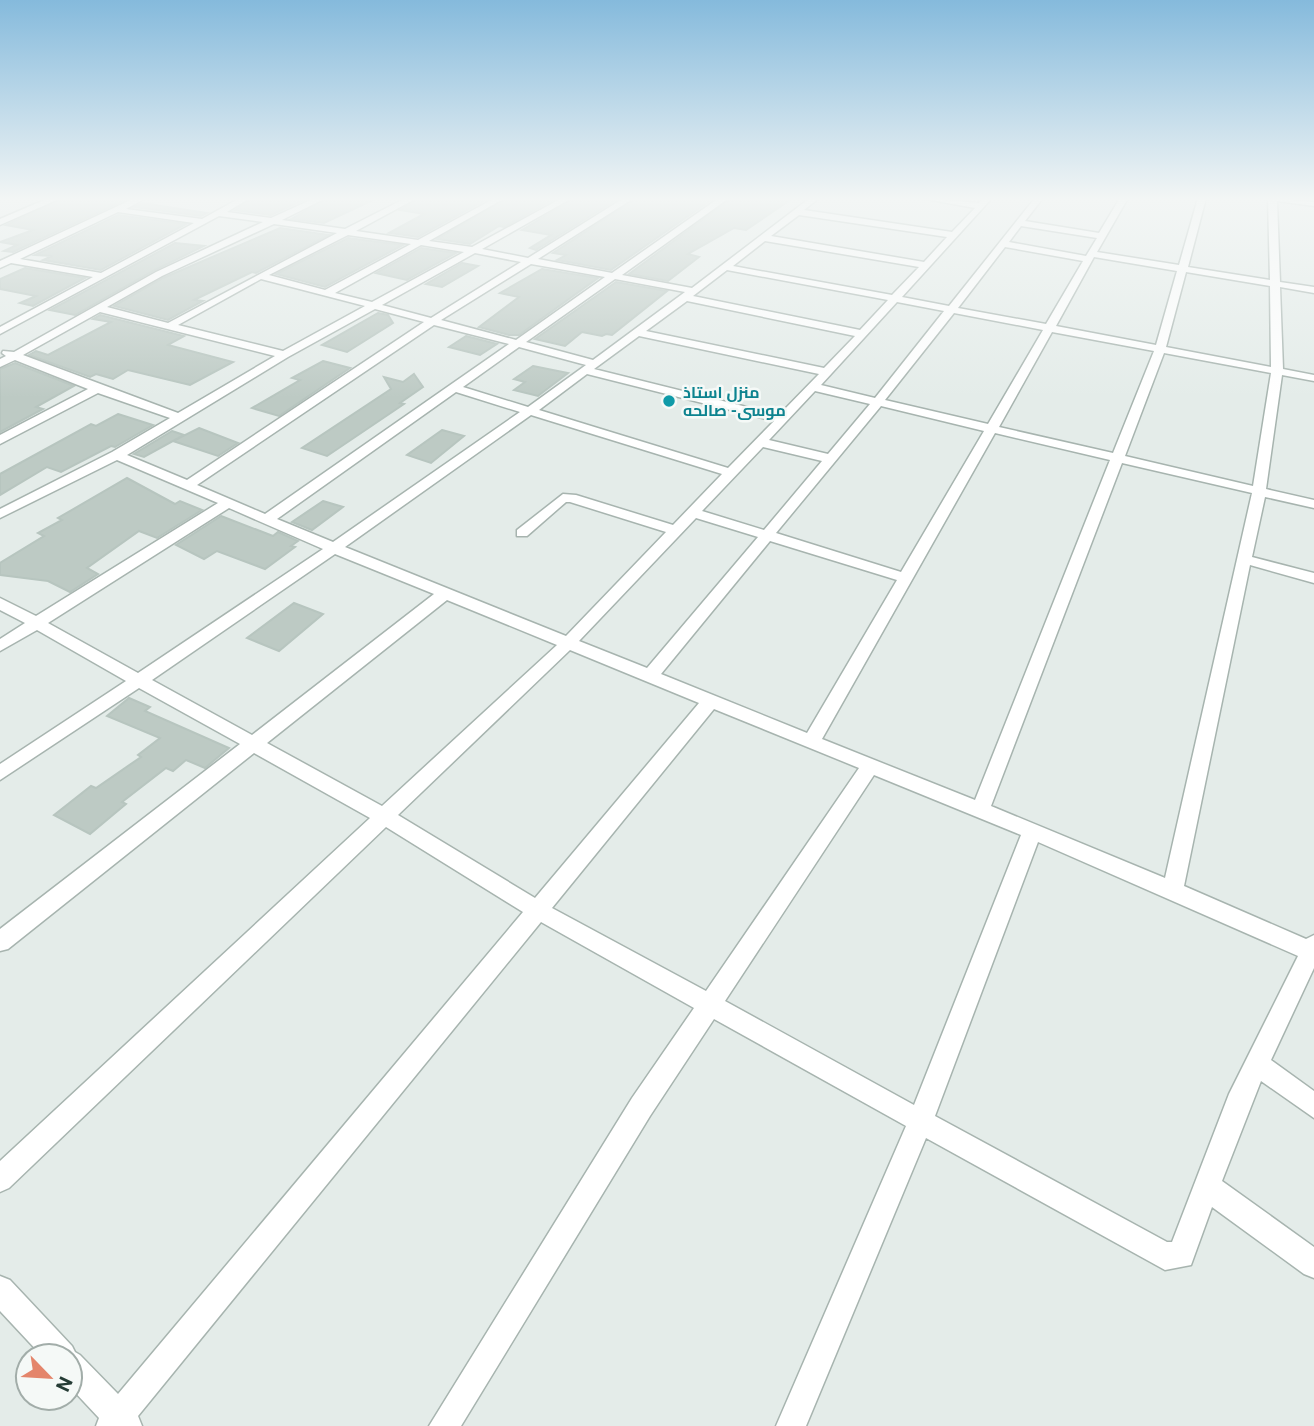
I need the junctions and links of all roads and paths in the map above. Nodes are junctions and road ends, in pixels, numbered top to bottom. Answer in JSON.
{"nodes":[{"id":1,"x":28,"y":265,"type":"edge"},
{"id":2,"x":121,"y":265,"type":"edge"},
{"id":3,"x":181,"y":265,"type":"edge"},
{"id":4,"x":282,"y":265,"type":"edge"},
{"id":5,"x":378,"y":265,"type":"edge"},
{"id":6,"x":446,"y":265,"type":"edge"},
{"id":7,"x":521,"y":265,"type":"edge"},
{"id":8,"x":553,"y":265,"type":"edge"},
{"id":9,"x":631,"y":265,"type":"edge"},
{"id":10,"x":729,"y":265,"type":"edge"},
{"id":11,"x":926,"y":265,"type":"edge"},
{"id":12,"x":986,"y":265,"type":"edge"},
{"id":13,"x":1085,"y":265,"type":"edge"},
{"id":14,"x":1152,"y":265,"type":"edge"},
{"id":15,"x":1185,"y":265,"type":"edge"},
{"id":16,"x":1276,"y":265,"type":"edge"},
{"id":17,"x":726,"y":267,"type":"junction"},
{"id":18,"x":1184,"y":269,"type":"junction"},
{"id":19,"x":102,"y":275,"type":"junction"},
{"id":20,"x":260,"y":276,"type":"junction"},
{"id":21,"x":615,"y":276,"type":"junction"},
{"id":22,"x":144,"y":282,"type":"junction"},
{"id":23,"x":1277,"y":284,"type":"junction"},
{"id":24,"x":1314,"y":290,"type":"edge"},
{"id":25,"x":327,"y":293,"type":"junction"},
{"id":26,"x":689,"y":294,"type":"junction"},
{"id":27,"x":894,"y":300,"type":"junction"},
{"id":28,"x":373,"y":305,"type":"junction"},
{"id":29,"x":97,"y":308,"type":"junction"},
{"id":30,"x":950,"y":311,"type":"junction"},
{"id":31,"x":433,"y":321,"type":"junction"},
{"id":32,"x":169,"y":326,"type":"junction"},
{"id":33,"x":1047,"y":330,"type":"junction"},
{"id":34,"x":0,"y":331,"type":"edge"},
{"id":35,"x":635,"y":332,"type":"junction"},
{"id":36,"x":862,"y":334,"type":"junction"},
{"id":37,"x":519,"y":343,"type":"junction"},
{"id":38,"x":0,"y":350,"type":"edge"},
{"id":39,"x":1160,"y":350,"type":"junction"},
{"id":40,"x":285,"y":355,"type":"junction"},
{"id":41,"x":14,"y":356,"type":"junction"},
{"id":42,"x":0,"y":364,"type":"edge"},
{"id":43,"x":588,"y":367,"type":"junction"},
{"id":44,"x":1278,"y":371,"type":"junction"},
{"id":45,"x":827,"y":372,"type":"junction"},
{"id":46,"x":1314,"y":378,"type":"edge"},
{"id":47,"x":813,"y":387,"type":"junction"},
{"id":48,"x":455,"y":388,"type":"junction"},
{"id":49,"x":97,"y":389,"type":"junction"},
{"id":50,"x":877,"y":402,"type":"junction"},
{"id":51,"x":529,"y":411,"type":"junction"},
{"id":52,"x":180,"y":418,"type":"junction"},
{"id":53,"x":782,"y":419,"type":"junction"},
{"id":54,"x":990,"y":429,"type":"junction"},
{"id":55,"x":2,"y":438,"type":"edge"},
{"id":56,"x":759,"y":442,"type":"junction"},
{"id":57,"x":117,"y":454,"type":"junction"},
{"id":58,"x":831,"y":459,"type":"junction"},
{"id":59,"x":1119,"y":459,"type":"junction"},
{"id":60,"x":729,"y":472,"type":"junction"},
{"id":61,"x":188,"y":485,"type":"junction"},
{"id":62,"x":1259,"y":491,"type":"junction"},
{"id":63,"x":230,"y":502,"type":"junction"},
{"id":64,"x":1314,"y":503,"type":"edge"},
{"id":65,"x":692,"y":512,"type":"junction"},
{"id":66,"x":0,"y":514,"type":"edge"},
{"id":67,"x":267,"y":519,"type":"junction"},
{"id":68,"x":675,"y":530,"type":"junction"},
{"id":69,"x":522,"y":533,"type":"dead end"},
{"id":70,"x":766,"y":536,"type":"junction"},
{"id":71,"x":336,"y":549,"type":"junction"},
{"id":72,"x":1244,"y":559,"type":"junction"},
{"id":73,"x":906,"y":578,"type":"junction"},
{"id":74,"x":1314,"y":578,"type":"edge"},
{"id":75,"x":447,"y":592,"type":"junction"},
{"id":76,"x":0,"y":603,"type":"edge"},
{"id":77,"x":37,"y":623,"type":"junction"},
{"id":78,"x":568,"y":643,"type":"junction"},
{"id":79,"x":0,"y":646,"type":"edge"},
{"id":80,"x":649,"y":677,"type":"junction"},
{"id":81,"x":141,"y":680,"type":"junction"},
{"id":82,"x":709,"y":702,"type":"junction"},
{"id":83,"x":811,"y":742,"type":"junction"},
{"id":84,"x":253,"y":744,"type":"junction"},
{"id":85,"x":870,"y":766,"type":"junction"},
{"id":86,"x":0,"y":773,"type":"edge"},
{"id":87,"x":980,"y":810,"type":"junction"},
{"id":88,"x":383,"y":816,"type":"junction"},
{"id":89,"x":1032,"y":831,"type":"junction"},
{"id":90,"x":1173,"y":890,"type":"junction"},
{"id":91,"x":536,"y":909,"type":"junction"},
{"id":92,"x":0,"y":942,"type":"edge"},
{"id":93,"x":1312,"y":948,"type":"edge"},
{"id":94,"x":709,"y":1005,"type":"junction"},
{"id":95,"x":1256,"y":1063,"type":"junction"},
{"id":96,"x":1314,"y":1107,"type":"edge"},
{"id":97,"x":920,"y":1122,"type":"junction"},
{"id":98,"x":0,"y":1179,"type":"edge"},
{"id":99,"x":1209,"y":1188,"type":"junction"},
{"id":100,"x":1314,"y":1264,"type":"edge"},
{"id":101,"x":0,"y":1290,"type":"edge"},
{"id":102,"x":48,"y":1342,"type":"edge"},
{"id":103,"x":84,"y":1382,"type":"edge"},
{"id":104,"x":119,"y":1423,"type":"edge"},
{"id":105,"x":444,"y":1426,"type":"edge"},
{"id":106,"x":791,"y":1426,"type":"edge"}],
"edges":[{"from":1,"to":19,"type":"street"},
{"from":2,"to":19,"type":"street"},
{"from":3,"to":22,"type":"street"},
{"from":4,"to":20,"type":"street"},
{"from":5,"to":25,"type":"street"},
{"from":6,"to":28,"type":"street"},
{"from":7,"to":31,"type":"street"},
{"from":8,"to":21,"type":"street"},
{"from":9,"to":21,"type":"street"},
{"from":10,"to":17,"type":"street"},
{"from":11,"to":27,"type":"street"},
{"from":12,"to":30,"type":"street"},
{"from":13,"to":33,"type":"street"},
{"from":14,"to":18,"type":"street"},
{"from":15,"to":18,"type":"street"},
{"from":16,"to":23,"type":"street"},
{"from":17,"to":26,"type":"street"},
{"from":17,"to":27,"type":"street"},
{"from":18,"to":23,"type":"street"},
{"from":18,"to":39,"type":"street"},
{"from":19,"to":22,"type":"street"},
{"from":19,"to":34,"type":"street"},
{"from":20,"to":25,"type":"street"},
{"from":20,"to":32,"type":"street"},
{"from":21,"to":26,"type":"street"},
{"from":21,"to":37,"type":"street"},
{"from":22,"to":29,"type":"street"},
{"from":23,"to":24,"type":"street"},
{"from":23,"to":44,"type":"street"},
{"from":25,"to":28,"type":"street"},
{"from":26,"to":35,"type":"street"},
{"from":26,"to":36,"type":"street"},
{"from":27,"to":30,"type":"street"},
{"from":27,"to":36,"type":"street"},
{"from":28,"to":31,"type":"street"},
{"from":28,"to":40,"type":"street"},
{"from":29,"to":32,"type":"street"},
{"from":29,"to":41,"type":"street"},
{"from":30,"to":33,"type":"street"},
{"from":30,"to":50,"type":"street"},
{"from":31,"to":37,"type":"street"},
{"from":31,"to":61,"type":"street"},
{"from":32,"to":40,"type":"street"},
{"from":33,"to":39,"type":"street"},
{"from":33,"to":54,"type":"street"},
{"from":35,"to":43,"type":"street"},
{"from":35,"to":45,"type":"street"},
{"from":36,"to":45,"type":"street"},
{"from":37,"to":43,"type":"street"},
{"from":37,"to":48,"type":"street"},
{"from":38,"to":41,"type":"street"},
{"from":39,"to":44,"type":"street"},
{"from":39,"to":59,"type":"street"},
{"from":40,"to":52,"type":"street"},
{"from":41,"to":42,"type":"street"},
{"from":41,"to":49,"type":"street"},
{"from":43,"to":51,"type":"street"},
{"from":43,"to":53,"type":"street"},
{"from":44,"to":46,"type":"street"},
{"from":44,"to":62,"type":"street"},
{"from":45,"to":47,"type":"street"},
{"from":47,"to":50,"type":"street"},
{"from":47,"to":53,"type":"street"},
{"from":48,"to":51,"type":"street"},
{"from":48,"to":67,"type":"street"},
{"from":49,"to":52,"type":"street"},
{"from":49,"to":55,"type":"street"},
{"from":50,"to":54,"type":"street"},
{"from":50,"to":58,"type":"street"},
{"from":51,"to":60,"type":"street"},
{"from":51,"to":71,"type":"street"},
{"from":52,"to":57,"type":"street"},
{"from":53,"to":56,"type":"street"},
{"from":54,"to":59,"type":"street"},
{"from":54,"to":73,"type":"street"},
{"from":56,"to":58,"type":"street"},
{"from":56,"to":60,"type":"street"},
{"from":57,"to":61,"type":"street"},
{"from":57,"to":66,"type":"street"},
{"from":58,"to":70,"type":"street"},
{"from":59,"to":62,"type":"street"},
{"from":59,"to":87,"type":"street"},
{"from":60,"to":65,"type":"street"},
{"from":61,"to":63,"type":"street"},
{"from":62,"to":64,"type":"street"},
{"from":62,"to":72,"type":"street"},
{"from":63,"to":67,"type":"street"},
{"from":63,"to":77,"type":"street"},
{"from":65,"to":68,"type":"street"},
{"from":65,"to":70,"type":"street"},
{"from":67,"to":71,"type":"street"},
{"from":68,"to":69,"type":"street"},
{"from":68,"to":78,"type":"street"},
{"from":70,"to":73,"type":"street"},
{"from":70,"to":80,"type":"street"},
{"from":71,"to":75,"type":"street"},
{"from":71,"to":81,"type":"street"},
{"from":72,"to":74,"type":"street"},
{"from":72,"to":90,"type":"street"},
{"from":73,"to":83,"type":"street"},
{"from":75,"to":78,"type":"street"},
{"from":75,"to":84,"type":"street"},
{"from":76,"to":77,"type":"street"},
{"from":77,"to":79,"type":"street"},
{"from":77,"to":81,"type":"street"},
{"from":78,"to":80,"type":"street"},
{"from":78,"to":88,"type":"street"},
{"from":80,"to":82,"type":"street"},
{"from":81,"to":84,"type":"street"},
{"from":81,"to":86,"type":"street"},
{"from":82,"to":83,"type":"street"},
{"from":82,"to":91,"type":"street"},
{"from":83,"to":85,"type":"street"},
{"from":84,"to":88,"type":"street"},
{"from":84,"to":92,"type":"street"},
{"from":85,"to":87,"type":"street"},
{"from":85,"to":94,"type":"street"},
{"from":87,"to":89,"type":"street"},
{"from":88,"to":91,"type":"street"},
{"from":88,"to":98,"type":"street"},
{"from":89,"to":90,"type":"street"},
{"from":89,"to":97,"type":"street"},
{"from":90,"to":93,"type":"street"},
{"from":91,"to":94,"type":"street"},
{"from":91,"to":104,"type":"street"},
{"from":93,"to":95,"type":"street"},
{"from":94,"to":97,"type":"street"},
{"from":94,"to":105,"type":"street"},
{"from":95,"to":96,"type":"street"},
{"from":95,"to":99,"type":"street"},
{"from":97,"to":99,"type":"street"},
{"from":97,"to":106,"type":"street"},
{"from":99,"to":100,"type":"street"},
{"from":101,"to":102,"type":"street"},
{"from":103,"to":104,"type":"street"}]}
